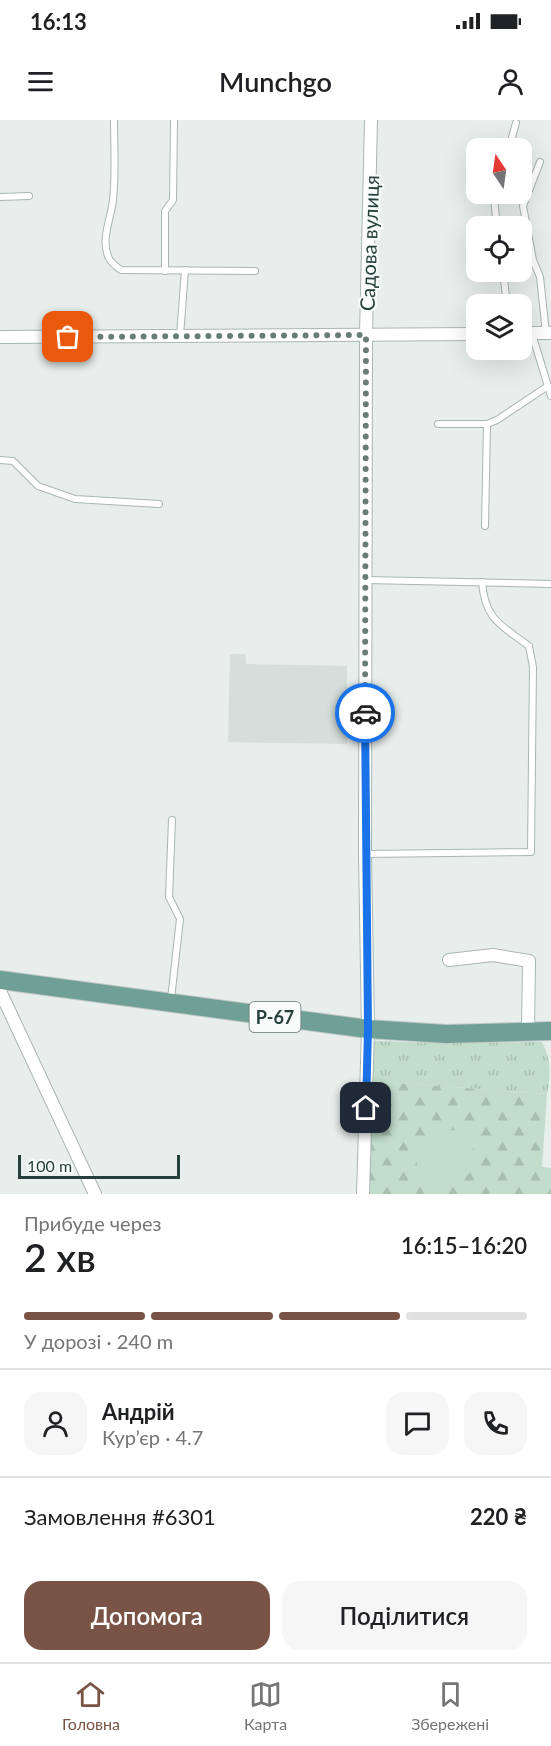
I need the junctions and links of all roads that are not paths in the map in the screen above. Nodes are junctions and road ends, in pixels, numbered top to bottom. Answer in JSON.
{"nodes":[{"id":1,"x":114,"y":120,"type":"edge"},
{"id":2,"x":174,"y":120,"type":"edge"},
{"id":3,"x":371,"y":120,"type":"edge"},
{"id":4,"x":516,"y":123,"type":"dead end"},
{"id":5,"x":512,"y":138,"type":"edge"},
{"id":6,"x":540,"y":162,"type":"dead end"},
{"id":7,"x":0,"y":196,"type":"edge"},
{"id":8,"x":29,"y":196,"type":"dead end"},
{"id":9,"x":185,"y":270,"type":"junction"},
{"id":10,"x":165,"y":271,"type":"junction"},
{"id":11,"x":255,"y":271,"type":"dead end"},
{"id":12,"x":532,"y":333,"type":"edge"},
{"id":13,"x":549,"y":333,"type":"edge"},
{"id":14,"x":466,"y":334,"type":"edge"},
{"id":15,"x":366,"y":335,"type":"junction"},
{"id":16,"x":180,"y":336,"type":"junction"},
{"id":17,"x":0,"y":337,"type":"edge"},
{"id":18,"x":532,"y":346,"type":"edge"},
{"id":19,"x":548,"y":386,"type":"junction"},
{"id":20,"x":551,"y":396,"type":"edge"},
{"id":21,"x":438,"y":424,"type":"dead end"},
{"id":22,"x":487,"y":424,"type":"junction"},
{"id":23,"x":0,"y":460,"type":"edge"},
{"id":24,"x":159,"y":504,"type":"dead end"},
{"id":25,"x":485,"y":526,"type":"dead end"},
{"id":26,"x":365,"y":579,"type":"junction"},
{"id":27,"x":482,"y":582,"type":"junction"},
{"id":28,"x":551,"y":584,"type":"edge"},
{"id":29,"x":172,"y":820,"type":"dead end"},
{"id":30,"x":365,"y":854,"type":"junction"},
{"id":31,"x":449,"y":960,"type":"dead end"},
{"id":32,"x":0,"y":980,"type":"edge"},
{"id":33,"x":0,"y":991,"type":"edge"},
{"id":34,"x":170,"y":1003,"type":"junction"},
{"id":35,"x":368,"y":1029,"type":"junction"},
{"id":36,"x":528,"y":1031,"type":"junction"},
{"id":37,"x":551,"y":1031,"type":"edge"},
{"id":38,"x":95,"y":1194,"type":"edge"},
{"id":39,"x":363,"y":1194,"type":"edge"}],
"edges":[{"from":1,"to":10,"type":"lane"},
{"from":2,"to":10,"type":"lane"},
{"from":3,"to":15,"type":"street","name":"Садова вулиця"},
{"from":4,"to":5,"type":"lane"},
{"from":6,"to":13,"type":"lane"},
{"from":7,"to":8,"type":"lane"},
{"from":9,"to":10,"type":"lane"},
{"from":9,"to":11,"type":"lane"},
{"from":9,"to":16,"type":"lane"},
{"from":12,"to":13,"type":"street"},
{"from":14,"to":15,"type":"street"},
{"from":15,"to":16,"type":"street"},
{"from":15,"to":26,"type":"street","name":"Садова вулиця"},
{"from":16,"to":17,"type":"street"},
{"from":18,"to":19,"type":"lane"},
{"from":19,"to":20,"type":"lane"},
{"from":19,"to":22,"type":"lane"},
{"from":21,"to":22,"type":"lane"},
{"from":22,"to":25,"type":"lane"},
{"from":23,"to":24,"type":"lane"},
{"from":26,"to":27,"type":"lane"},
{"from":26,"to":30,"type":"street","name":"Садова вулиця"},
{"from":27,"to":28,"type":"lane"},
{"from":27,"to":30,"type":"lane"},
{"from":29,"to":34,"type":"lane"},
{"from":30,"to":35,"type":"street","name":"Садова вулиця"},
{"from":31,"to":36,"type":"street"},
{"from":32,"to":34,"type":"main road","number":"Р-67"},
{"from":33,"to":38,"type":"street"},
{"from":34,"to":35,"type":"main road","number":"Р-67"},
{"from":35,"to":36,"type":"main road","number":"Р-67"},
{"from":35,"to":39,"type":"street","name":"Садова вулиця"},
{"from":36,"to":37,"type":"main road","number":"Р-67"}]}
